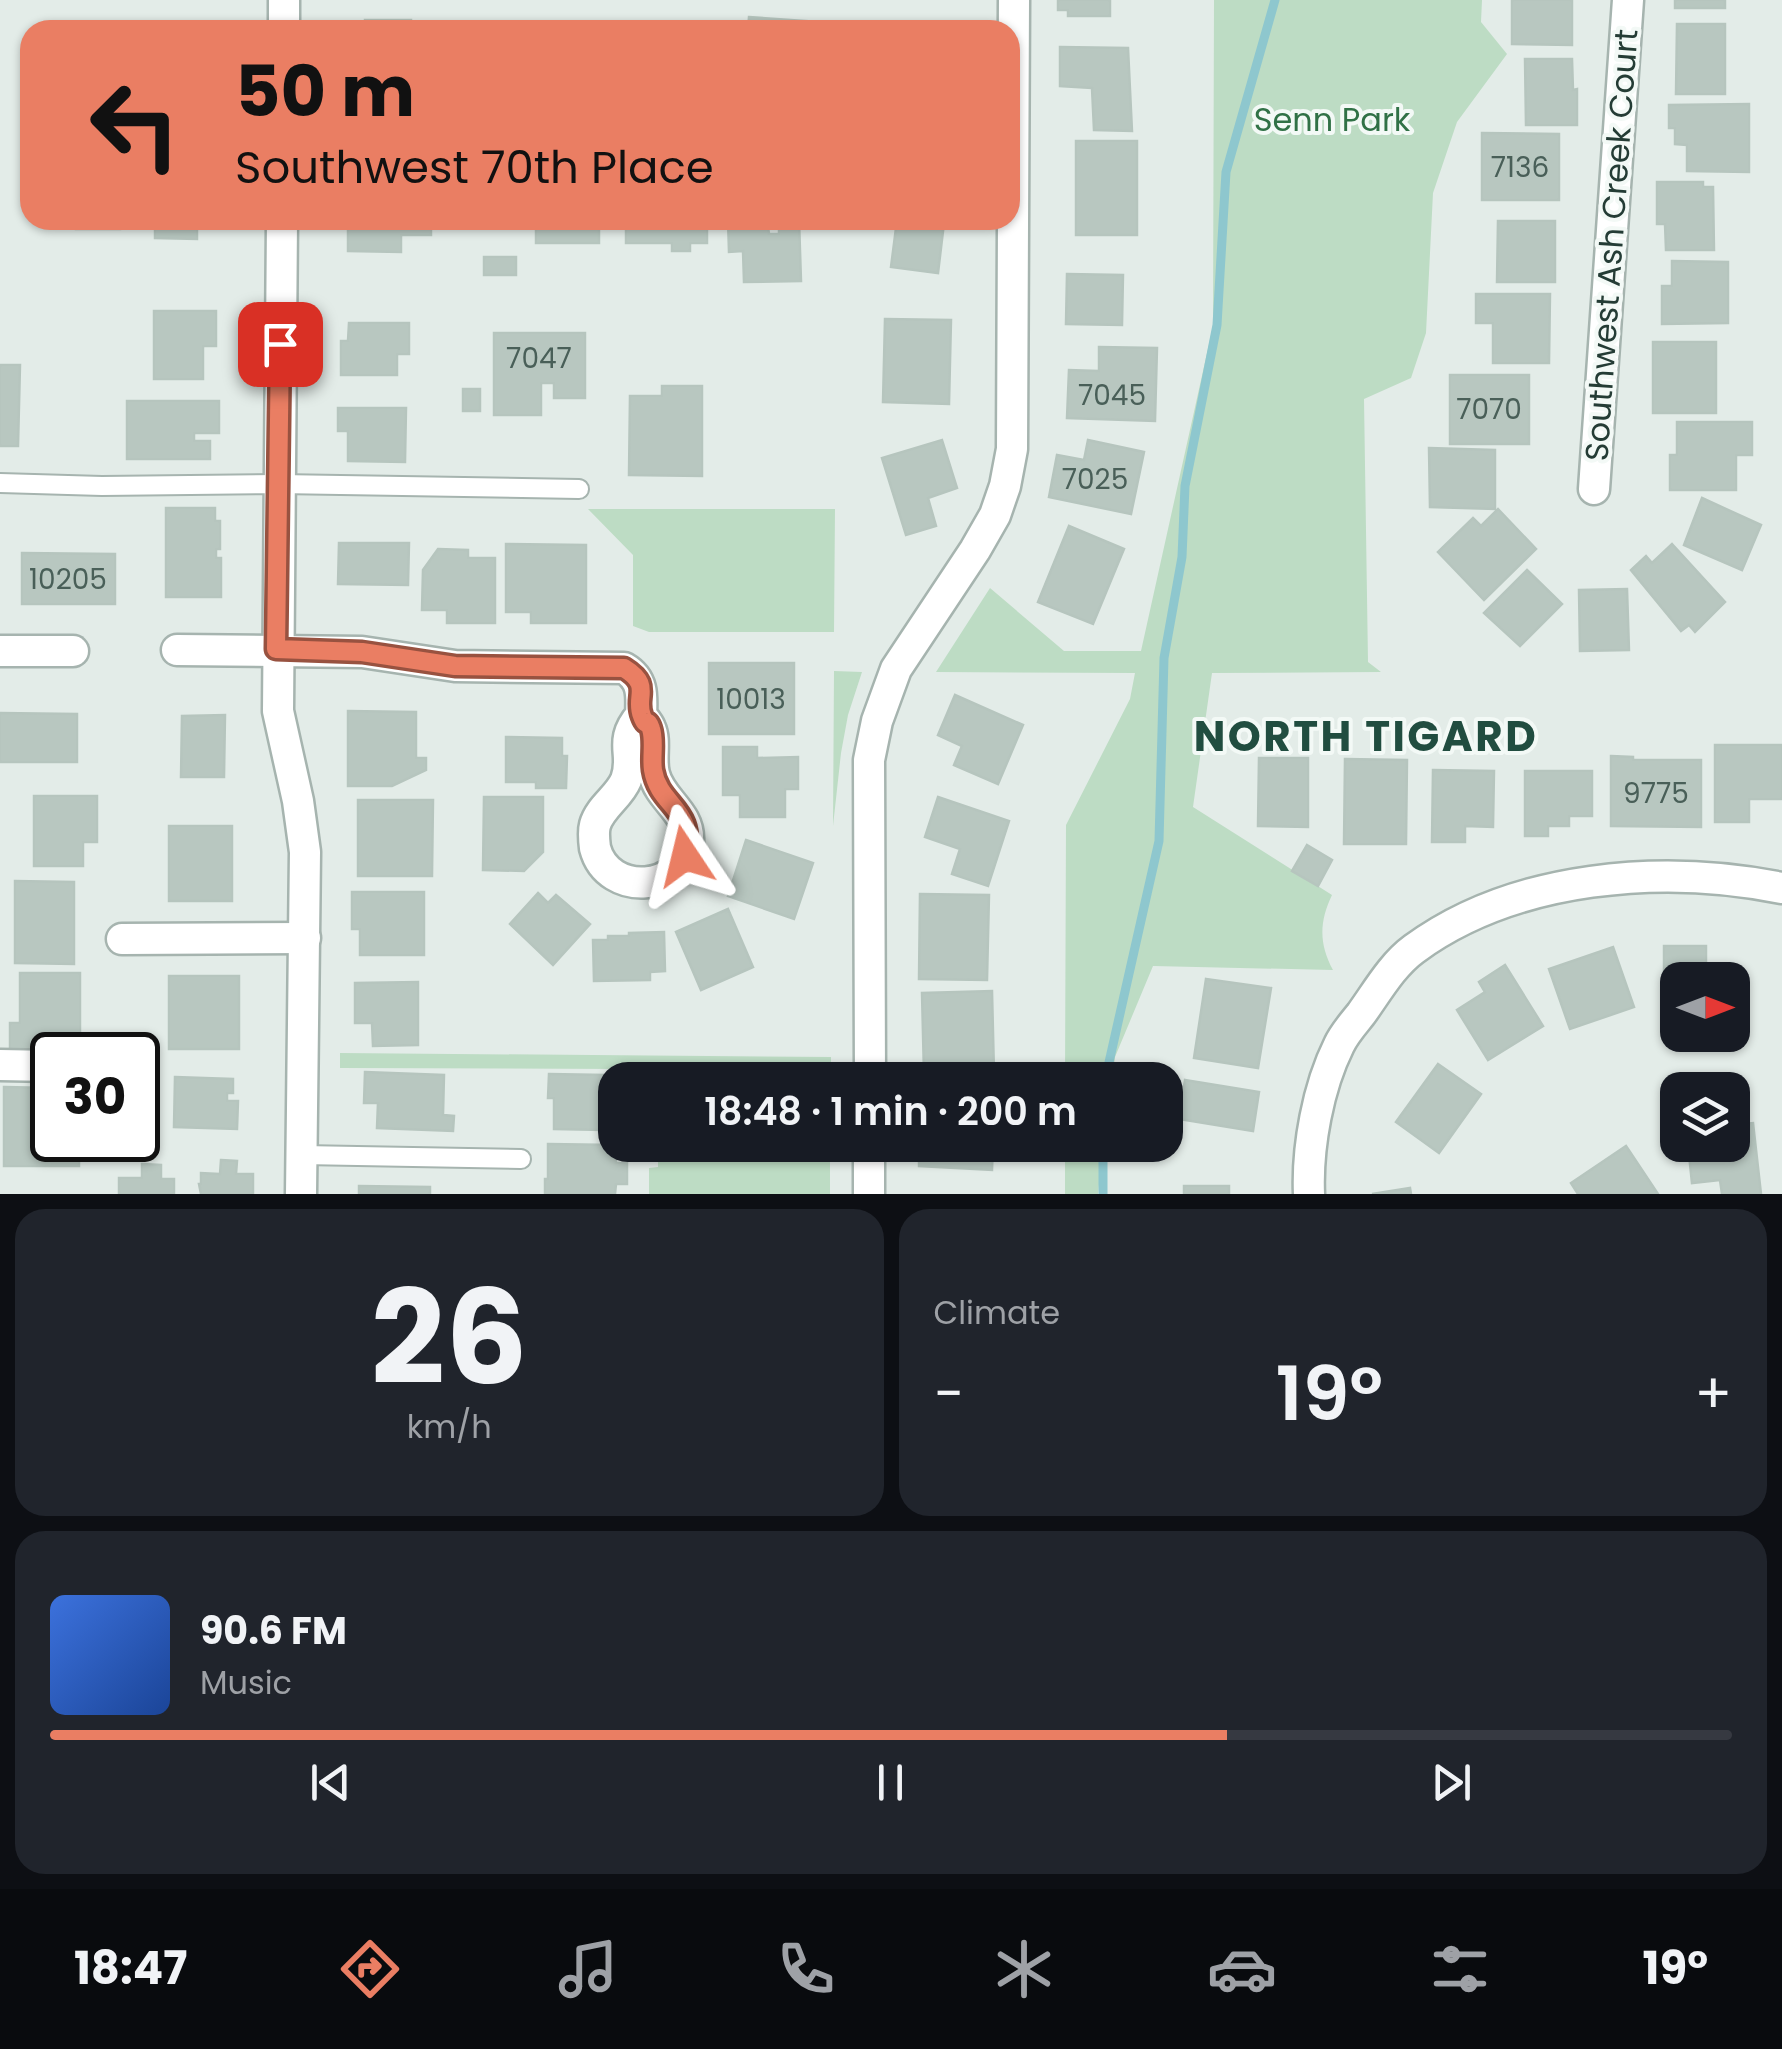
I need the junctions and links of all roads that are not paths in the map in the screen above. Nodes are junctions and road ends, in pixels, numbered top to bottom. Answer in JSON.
{"nodes":[{"id":1,"x":1628,"y":0,"type":"edge"},
{"id":2,"x":282,"y":230,"type":"edge"},
{"id":3,"x":1013,"y":230,"type":"edge"},
{"id":4,"x":0,"y":484,"type":"edge"},
{"id":5,"x":278,"y":484,"type":"junction"},
{"id":6,"x":579,"y":489,"type":"dead end"},
{"id":7,"x":1594,"y":490,"type":"dead end"},
{"id":8,"x":276,"y":649,"type":"junction"},
{"id":9,"x":177,"y":650,"type":"dead end"},
{"id":10,"x":0,"y":651,"type":"edge"},
{"id":11,"x":73,"y":651,"type":"dead end"},
{"id":12,"x":641,"y":715,"type":"junction"},
{"id":13,"x":1782,"y":888,"type":"edge"},
{"id":14,"x":122,"y":938,"type":"dead end"},
{"id":15,"x":306,"y":938,"type":"junction"},
{"id":16,"x":870,"y":1062,"type":"edge"},
{"id":17,"x":0,"y":1065,"type":"edge"},
{"id":18,"x":30,"y":1066,"type":"edge"},
{"id":19,"x":302,"y":1155,"type":"junction"},
{"id":20,"x":522,"y":1158,"type":"dead end"},
{"id":21,"x":869,"y":1162,"type":"edge"},
{"id":22,"x":301,"y":1194,"type":"edge"},
{"id":23,"x":869,"y":1194,"type":"edge"},
{"id":24,"x":1309,"y":1194,"type":"edge"}],
"edges":[{"from":1,"to":7,"type":"street","name":"Southwest Ash Creek Court"},
{"from":2,"to":5,"type":"street"},
{"from":3,"to":16,"type":"street"},
{"from":4,"to":5,"type":"lane"},
{"from":5,"to":6,"type":"lane"},
{"from":5,"to":8,"type":"street"},
{"from":8,"to":9,"type":"street"},
{"from":8,"to":12,"type":"street"},
{"from":8,"to":15,"type":"street"},
{"from":10,"to":11,"type":"street"},
{"from":12,"to":12,"type":"street"},
{"from":13,"to":24,"type":"street"},
{"from":14,"to":15,"type":"street"},
{"from":15,"to":19,"type":"street"},
{"from":17,"to":18,"type":"street"},
{"from":19,"to":20,"type":"lane"},
{"from":19,"to":22,"type":"street"},
{"from":21,"to":23,"type":"street"}]}
